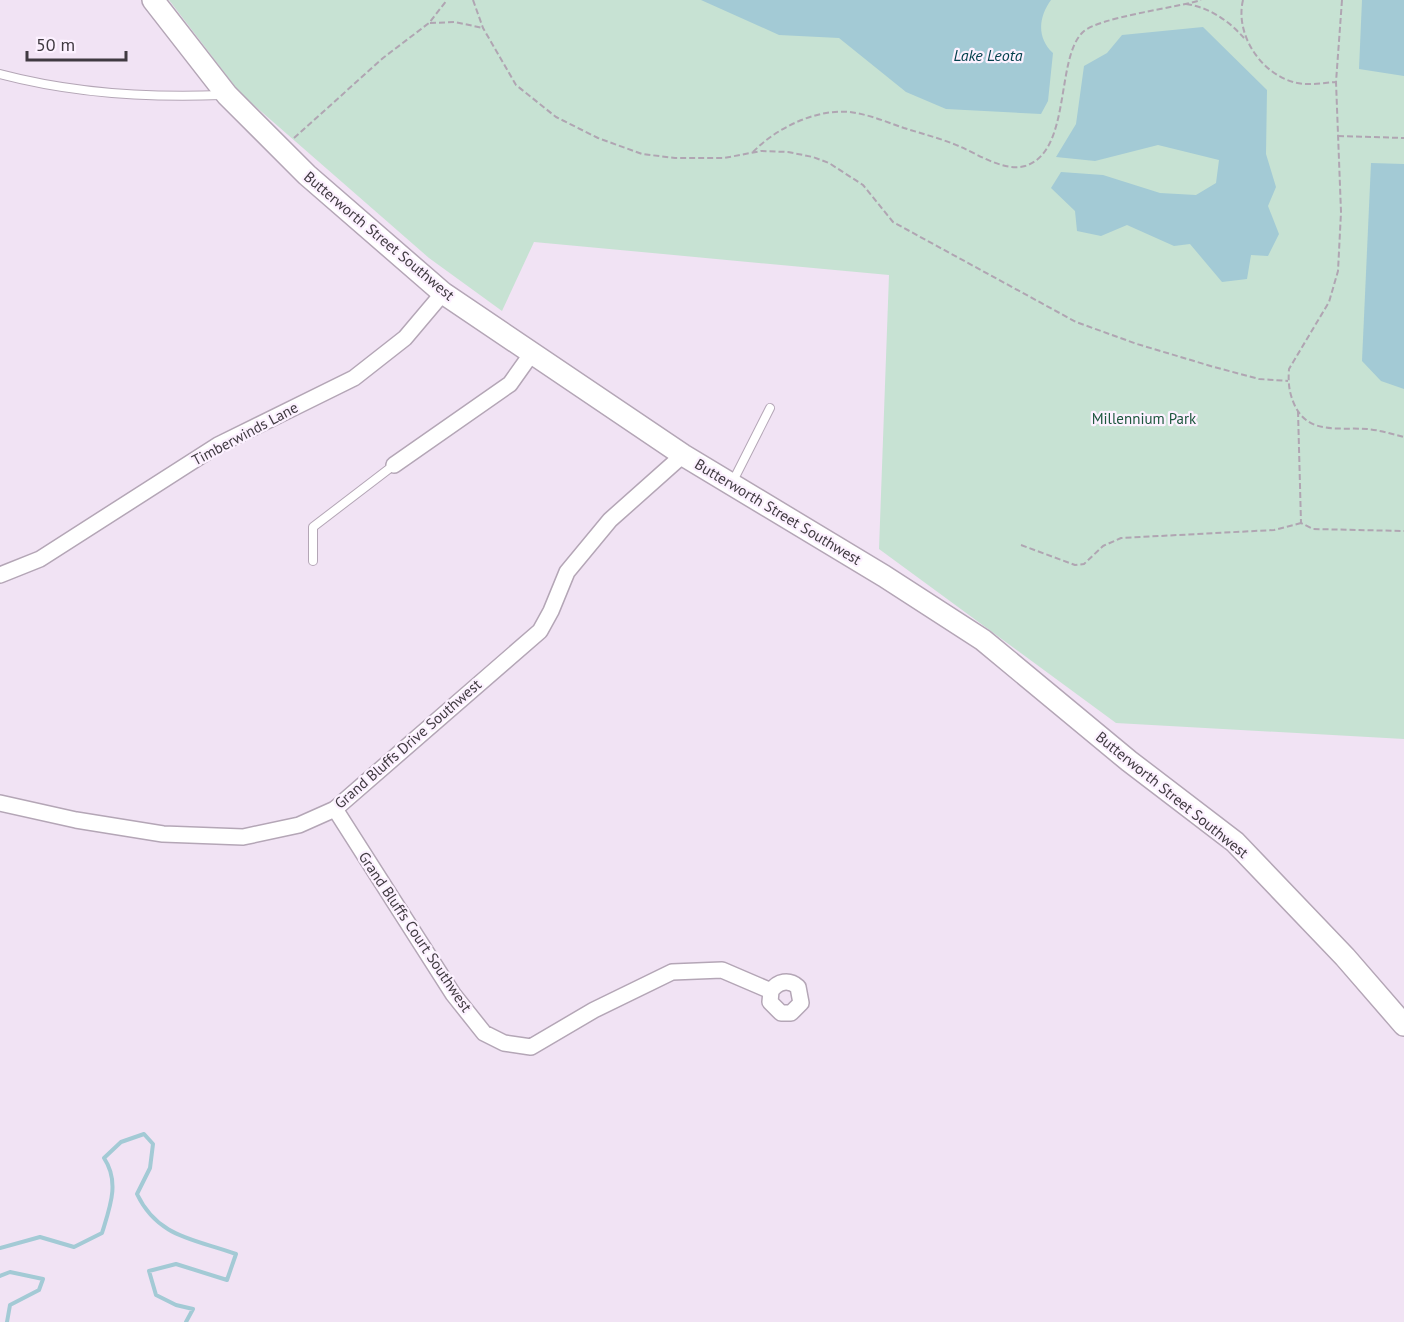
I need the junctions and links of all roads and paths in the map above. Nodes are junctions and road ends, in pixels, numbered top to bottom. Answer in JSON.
{"nodes":[{"id":1,"x":153,"y":0,"type":"edge"},
{"id":2,"x":447,"y":0,"type":"edge"},
{"id":3,"x":473,"y":0,"type":"edge"},
{"id":4,"x":1201,"y":0,"type":"edge"},
{"id":5,"x":1243,"y":0,"type":"edge"},
{"id":6,"x":1342,"y":0,"type":"edge"},
{"id":7,"x":1183,"y":4,"type":"junction"},
{"id":8,"x":429,"y":23,"type":"junction"},
{"id":9,"x":483,"y":28,"type":"junction"},
{"id":10,"x":1246,"y":41,"type":"junction"},
{"id":11,"x":0,"y":74,"type":"edge"},
{"id":12,"x":1336,"y":82,"type":"junction"},
{"id":13,"x":227,"y":95,"type":"junction"},
{"id":14,"x":1338,"y":136,"type":"junction"},
{"id":15,"x":1404,"y":138,"type":"edge"},
{"id":16,"x":282,"y":150,"type":"junction"},
{"id":17,"x":753,"y":152,"type":"junction"},
{"id":18,"x":443,"y":293,"type":"junction"},
{"id":19,"x":532,"y":353,"type":"junction"},
{"id":20,"x":1288,"y":381,"type":"junction"},
{"id":21,"x":770,"y":408,"type":"dead end"},
{"id":22,"x":1298,"y":411,"type":"junction"},
{"id":23,"x":1404,"y":437,"type":"edge"},
{"id":24,"x":683,"y":455,"type":"junction"},
{"id":25,"x":394,"y":465,"type":"joint"},
{"id":26,"x":731,"y":484,"type":"junction"},
{"id":27,"x":1301,"y":523,"type":"junction"},
{"id":28,"x":1404,"y":531,"type":"edge"},
{"id":29,"x":1021,"y":545,"type":"dead end"},
{"id":30,"x":313,"y":561,"type":"dead end"},
{"id":31,"x":0,"y":575,"type":"edge"},
{"id":32,"x":0,"y":803,"type":"edge"},
{"id":33,"x":335,"y":809,"type":"junction"},
{"id":34,"x":771,"y":992,"type":"dead end"},
{"id":35,"x":1404,"y":1025,"type":"edge"}],
"edges":[{"from":1,"to":13,"type":"street","name":"Butterworth Street Southwest"},
{"from":2,"to":8,"type":"path"},
{"from":3,"to":9,"type":"path"},
{"from":4,"to":7,"type":"path"},
{"from":5,"to":10,"type":"path"},
{"from":6,"to":12,"type":"path"},
{"from":7,"to":10,"type":"path"},
{"from":7,"to":17,"type":"path"},
{"from":8,"to":9,"type":"path"},
{"from":8,"to":16,"type":"path"},
{"from":9,"to":17,"type":"path"},
{"from":10,"to":12,"type":"path"},
{"from":11,"to":13,"type":"lane"},
{"from":12,"to":14,"type":"path"},
{"from":13,"to":16,"type":"street","name":"Butterworth Street Southwest"},
{"from":14,"to":15,"type":"path"},
{"from":14,"to":20,"type":"path"},
{"from":16,"to":18,"type":"street","name":"Butterworth Street Southwest"},
{"from":17,"to":20,"type":"path"},
{"from":18,"to":19,"type":"street","name":"Butterworth Street Southwest"},
{"from":18,"to":31,"type":"street","name":"Timberwinds Lane"},
{"from":19,"to":24,"type":"street","name":"Butterworth Street Southwest"},
{"from":19,"to":25,"type":"street"},
{"from":20,"to":22,"type":"path"},
{"from":21,"to":26,"type":"lane"},
{"from":22,"to":23,"type":"path"},
{"from":22,"to":27,"type":"path"},
{"from":24,"to":26,"type":"street","name":"Butterworth Street Southwest"},
{"from":24,"to":33,"type":"street","name":"Grand Bluffs Drive Southwest"},
{"from":25,"to":30,"type":"lane"},
{"from":26,"to":35,"type":"street","name":"Butterworth Street Southwest"},
{"from":27,"to":28,"type":"path"},
{"from":27,"to":29,"type":"path"},
{"from":32,"to":33,"type":"street","name":"Grand Bluffs Drive Southwest"},
{"from":33,"to":34,"type":"street","name":"Grand Bluffs Court Southwest"}]}
